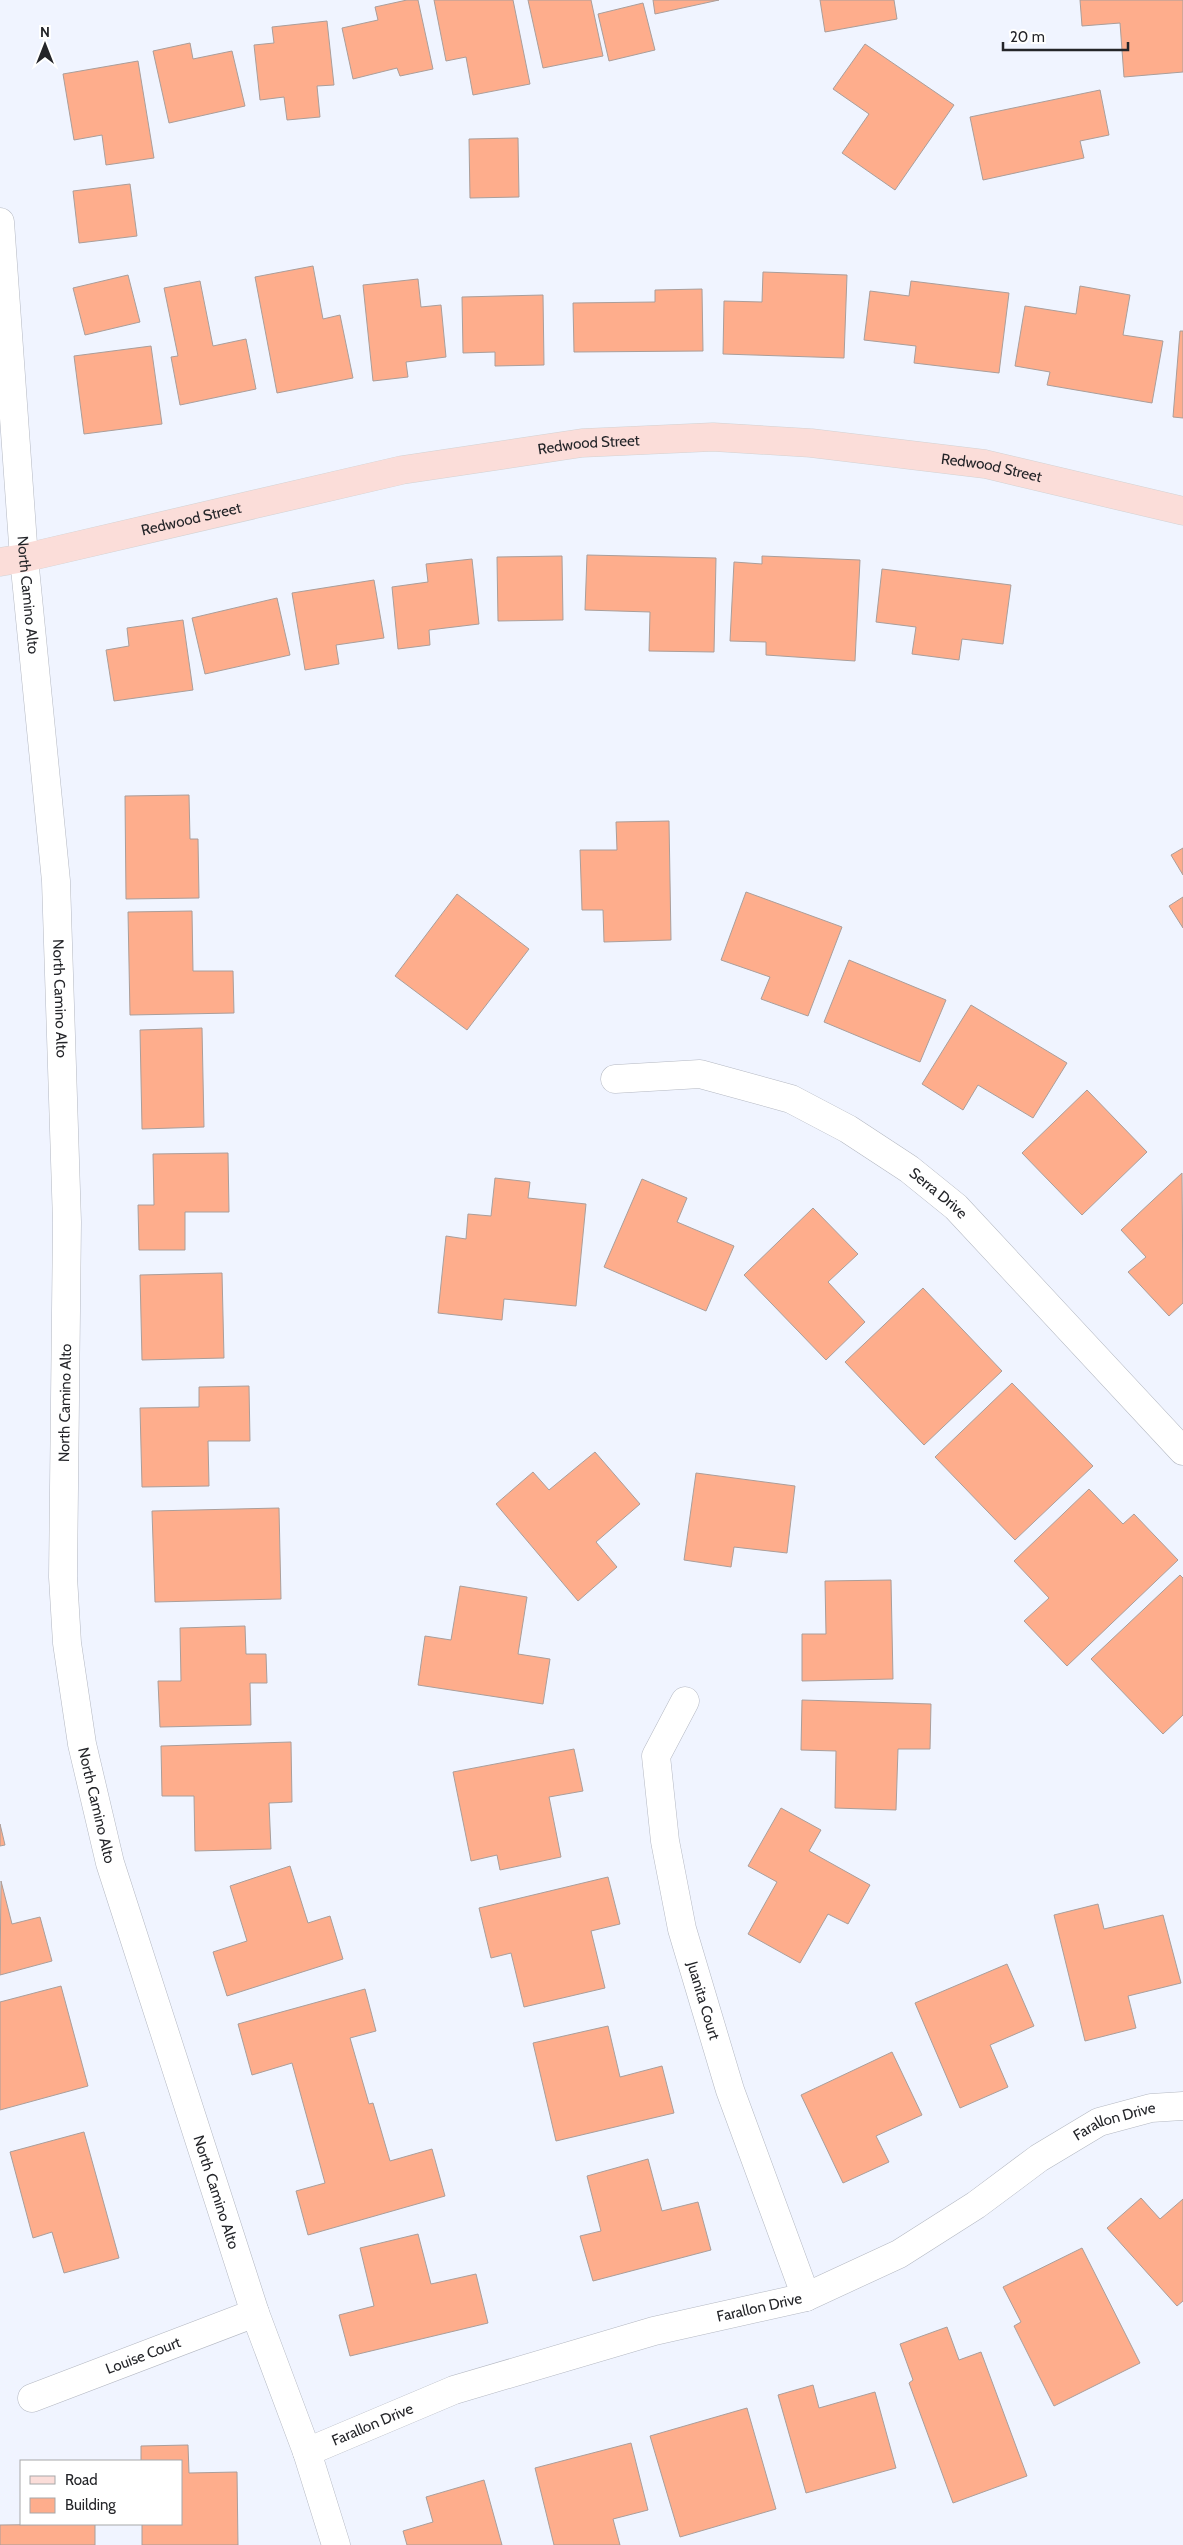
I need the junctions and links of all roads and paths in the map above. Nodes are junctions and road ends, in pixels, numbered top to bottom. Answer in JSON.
{"nodes":[{"id":1,"x":0,"y":222,"type":"edge"},
{"id":2,"x":1183,"y":511,"type":"edge"},
{"id":3,"x":12,"y":560,"type":"edge"},
{"id":4,"x":616,"y":1079,"type":"dead end"},
{"id":5,"x":1183,"y":1451,"type":"edge"},
{"id":6,"x":686,"y":1701,"type":"dead end"},
{"id":7,"x":1183,"y":2106,"type":"edge"},
{"id":8,"x":806,"y":2297,"type":"junction"},
{"id":9,"x":255,"y":2313,"type":"junction"},
{"id":10,"x":32,"y":2398,"type":"dead end"},
{"id":11,"x":307,"y":2452,"type":"junction"},
{"id":12,"x":336,"y":2545,"type":"edge"}],
"edges":[{"from":1,"to":3,"type":"street","name":"North Camino Alto"},
{"from":2,"to":3,"type":"main road","name":"Redwood Street"},
{"from":3,"to":9,"type":"street","name":"North Camino Alto"},
{"from":4,"to":5,"type":"street","name":"Serra Drive"},
{"from":6,"to":8,"type":"street","name":"Juanita Court"},
{"from":7,"to":8,"type":"street","name":"Farallon Drive"},
{"from":8,"to":11,"type":"street","name":"Farallon Drive"},
{"from":9,"to":10,"type":"street","name":"Louise Court"},
{"from":9,"to":11,"type":"street","name":"North Camino Alto"},
{"from":11,"to":12,"type":"street","name":"North Camino Alto"}]}
